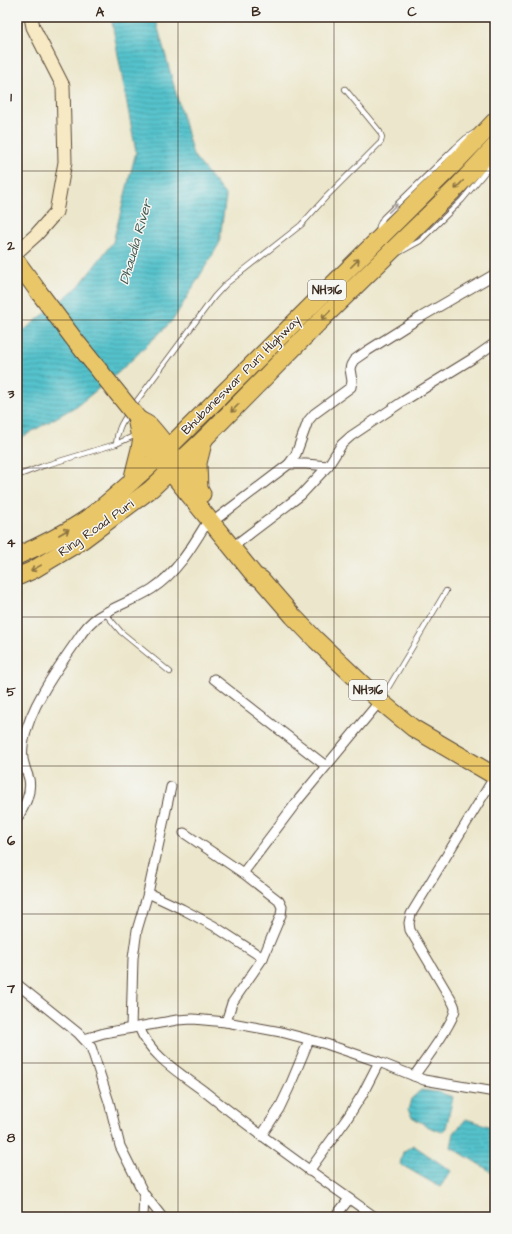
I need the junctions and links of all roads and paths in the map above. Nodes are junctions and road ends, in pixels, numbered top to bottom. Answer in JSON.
{"nodes":[{"id":1,"x":31,"y":17,"type":"edge"},
{"id":2,"x":344,"y":89,"type":"dead end"},
{"id":3,"x":490,"y":126,"type":"edge"},
{"id":4,"x":495,"y":146,"type":"edge"},
{"id":5,"x":495,"y":151,"type":"edge"},
{"id":6,"x":17,"y":252,"type":"edge"},
{"id":7,"x":383,"y":259,"type":"junction"},
{"id":8,"x":17,"y":262,"type":"edge"},
{"id":9,"x":495,"y":274,"type":"edge"},
{"id":10,"x":495,"y":343,"type":"edge"},
{"id":11,"x":140,"y":426,"type":"junction"},
{"id":12,"x":190,"y":427,"type":"junction"},
{"id":13,"x":204,"y":438,"type":"junction"},
{"id":14,"x":116,"y":444,"type":"junction"},
{"id":15,"x":163,"y":454,"type":"junction"},
{"id":16,"x":289,"y":464,"type":"junction"},
{"id":17,"x":328,"y":466,"type":"junction"},
{"id":18,"x":174,"y":467,"type":"junction"},
{"id":19,"x":17,"y":476,"type":"edge"},
{"id":20,"x":132,"y":481,"type":"junction"},
{"id":21,"x":151,"y":489,"type":"junction"},
{"id":22,"x":194,"y":492,"type":"junction"},
{"id":23,"x":214,"y":518,"type":"junction"},
{"id":24,"x":239,"y":542,"type":"junction"},
{"id":25,"x":17,"y":556,"type":"edge"},
{"id":26,"x":17,"y":577,"type":"edge"},
{"id":27,"x":261,"y":579,"type":"junction"},
{"id":28,"x":446,"y":591,"type":"dead end"},
{"id":29,"x":105,"y":613,"type":"junction"},
{"id":30,"x":170,"y":672,"type":"dead end"},
{"id":31,"x":214,"y":679,"type":"dead end"},
{"id":32,"x":380,"y":701,"type":"junction"},
{"id":33,"x":326,"y":766,"type":"junction"},
{"id":34,"x":495,"y":776,"type":"edge"},
{"id":35,"x":171,"y":787,"type":"dead end"},
{"id":36,"x":17,"y":819,"type":"edge"},
{"id":37,"x":184,"y":834,"type":"dead end"},
{"id":38,"x":243,"y":873,"type":"junction"},
{"id":39,"x":148,"y":893,"type":"junction"},
{"id":40,"x":263,"y":958,"type":"junction"},
{"id":41,"x":17,"y":984,"type":"edge"},
{"id":42,"x":226,"y":1022,"type":"junction"},
{"id":43,"x":135,"y":1027,"type":"junction"},
{"id":44,"x":84,"y":1040,"type":"junction"},
{"id":45,"x":309,"y":1040,"type":"junction"},
{"id":46,"x":379,"y":1062,"type":"junction"},
{"id":47,"x":414,"y":1076,"type":"junction"},
{"id":48,"x":495,"y":1092,"type":"edge"},
{"id":49,"x":262,"y":1136,"type":"junction"},
{"id":50,"x":309,"y":1171,"type":"junction"},
{"id":51,"x":144,"y":1194,"type":"junction"},
{"id":52,"x":349,"y":1199,"type":"junction"},
{"id":53,"x":143,"y":1217,"type":"edge"},
{"id":54,"x":162,"y":1217,"type":"edge"},
{"id":55,"x":335,"y":1217,"type":"edge"},
{"id":56,"x":374,"y":1217,"type":"edge"}],
"edges":[{"from":1,"to":6,"type":"street"},
{"from":2,"to":14,"type":"lane"},
{"from":12,"to":3,"type":"highway","name":"Bhubaneswar Puri Highway","number":"NH316","one_way":true},
{"from":4,"to":7,"type":"highway","name":"Bhubaneswar Puri Highway","number":"NH316","one_way":true},
{"from":5,"to":7,"type":"lane","name":"Bhubaneswar Puri Highway"},
{"from":7,"to":13,"type":"highway","name":"Bhubaneswar Puri Highway","number":"NH316","one_way":true},
{"from":8,"to":11,"type":"highway","number":"NH316","bridge":true},
{"from":9,"to":16,"type":"street"},
{"from":10,"to":17,"type":"street"},
{"from":11,"to":12,"type":"highway"},
{"from":11,"to":14,"type":"lane"},
{"from":11,"to":15,"type":"highway","number":"NH316"},
{"from":11,"to":20,"type":"highway"},
{"from":12,"to":15,"type":"highway","name":"Bhubaneswar Puri Highway","number":"NH316"},
{"from":13,"to":18,"type":"highway","name":"Bhubaneswar Puri Highway","number":"NH316"},
{"from":13,"to":22,"type":"highway"},
{"from":14,"to":19,"type":"lane"},
{"from":15,"to":18,"type":"highway","number":"NH316"},
{"from":15,"to":20,"type":"highway","name":"Ring Road Puri"},
{"from":16,"to":17,"type":"street"},
{"from":16,"to":23,"type":"street"},
{"from":17,"to":24,"type":"street"},
{"from":18,"to":21,"type":"highway","name":"Ring Road Puri"},
{"from":18,"to":22,"type":"highway","number":"NH316"},
{"from":25,"to":20,"type":"highway","name":"Ring Road Puri","one_way":true},
{"from":21,"to":22,"type":"highway"},
{"from":21,"to":26,"type":"highway","name":"Ring Road Puri","one_way":true},
{"from":22,"to":23,"type":"highway","number":"NH316"},
{"from":23,"to":24,"type":"highway","number":"NH316"},
{"from":23,"to":27,"type":"highway","number":"NH316"},
{"from":23,"to":29,"type":"street"},
{"from":24,"to":27,"type":"highway","number":"NH316"},
{"from":27,"to":32,"type":"highway","number":"NH316"},
{"from":28,"to":32,"type":"lane"},
{"from":29,"to":30,"type":"lane"},
{"from":29,"to":36,"type":"street"},
{"from":31,"to":33,"type":"street"},
{"from":32,"to":33,"type":"street"},
{"from":32,"to":34,"type":"highway","number":"NH316"},
{"from":33,"to":38,"type":"street"},
{"from":34,"to":47,"type":"street"},
{"from":35,"to":39,"type":"street"},
{"from":37,"to":38,"type":"street"},
{"from":38,"to":40,"type":"street"},
{"from":39,"to":40,"type":"street"},
{"from":39,"to":43,"type":"street"},
{"from":40,"to":42,"type":"street"},
{"from":41,"to":44,"type":"street"},
{"from":42,"to":43,"type":"street"},
{"from":42,"to":45,"type":"street"},
{"from":43,"to":44,"type":"street"},
{"from":43,"to":49,"type":"street"},
{"from":44,"to":51,"type":"street"},
{"from":45,"to":46,"type":"street"},
{"from":45,"to":49,"type":"street"},
{"from":46,"to":47,"type":"street"},
{"from":46,"to":50,"type":"street"},
{"from":47,"to":48,"type":"street"},
{"from":49,"to":50,"type":"street"},
{"from":50,"to":52,"type":"street"},
{"from":51,"to":53,"type":"street"},
{"from":51,"to":54,"type":"street"},
{"from":52,"to":55,"type":"street"},
{"from":52,"to":56,"type":"street"}]}
